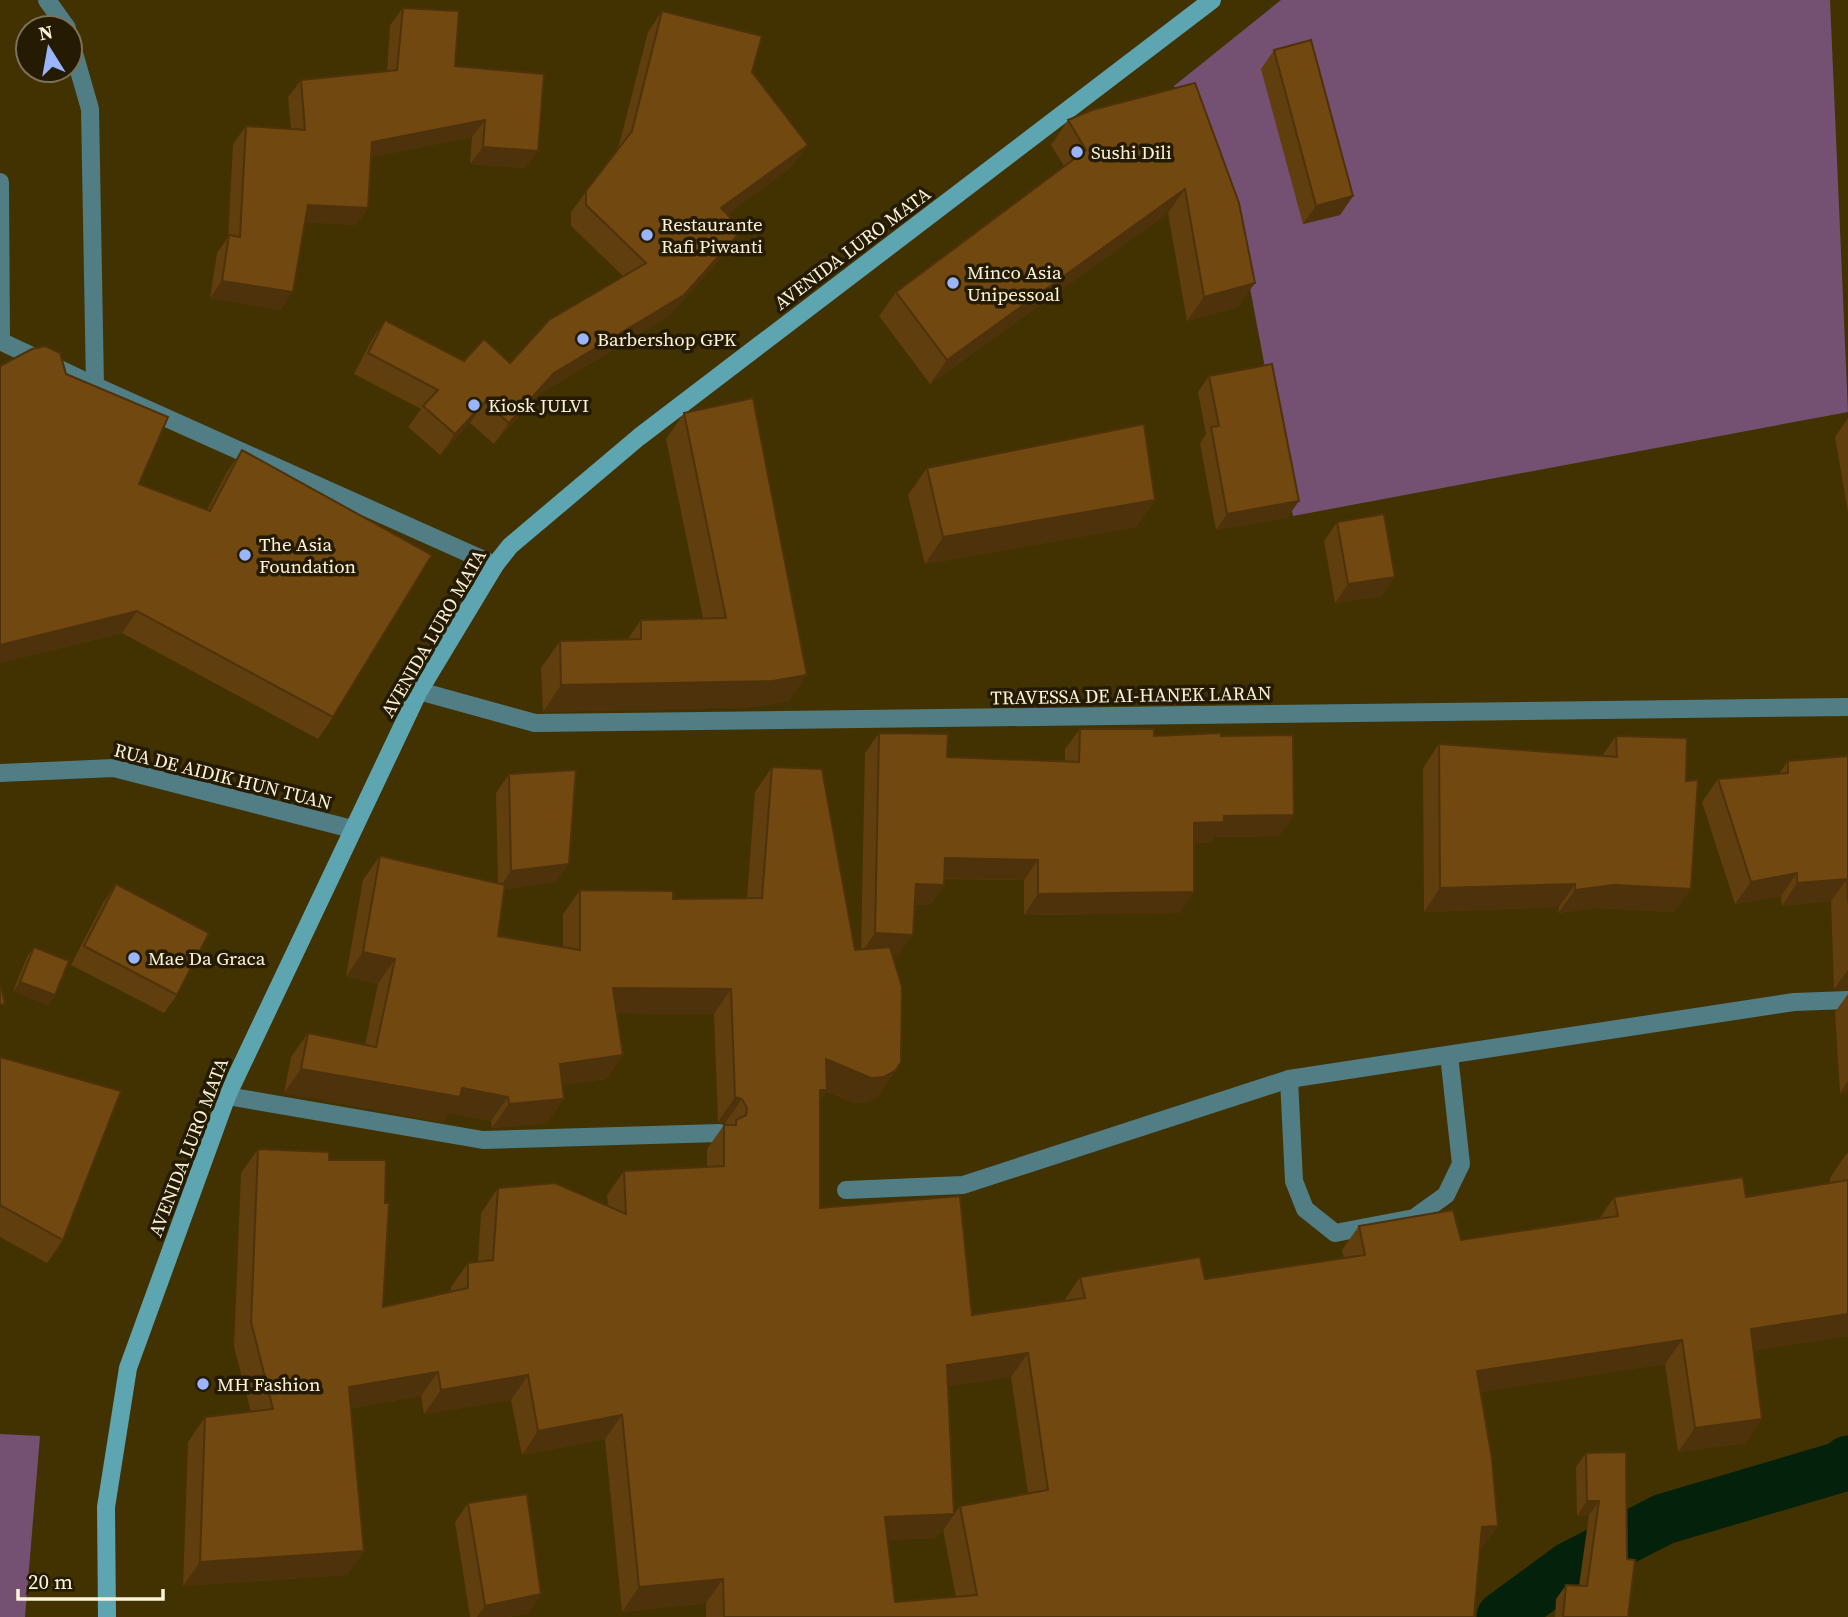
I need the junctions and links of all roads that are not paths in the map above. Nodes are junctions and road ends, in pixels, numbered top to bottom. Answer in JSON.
{"nodes":[{"id":1,"x":47,"y":0,"type":"edge"},
{"id":2,"x":1212,"y":0,"type":"edge"},
{"id":3,"x":58,"y":14,"type":"edge"},
{"id":4,"x":83,"y":84,"type":"edge"},
{"id":5,"x":0,"y":182,"type":"edge"},
{"id":6,"x":1,"y":341,"type":"edge"},
{"id":7,"x":94,"y":386,"type":"junction"},
{"id":8,"x":495,"y":565,"type":"junction"},
{"id":9,"x":419,"y":691,"type":"junction"},
{"id":10,"x":1848,"y":707,"type":"edge"},
{"id":11,"x":0,"y":773,"type":"edge"},
{"id":12,"x":352,"y":829,"type":"junction"},
{"id":13,"x":1848,"y":1000,"type":"edge"},
{"id":14,"x":1449,"y":1055,"type":"junction"},
{"id":15,"x":1289,"y":1079,"type":"junction"},
{"id":16,"x":227,"y":1096,"type":"junction"},
{"id":17,"x":719,"y":1133,"type":"dead end"},
{"id":18,"x":846,"y":1190,"type":"dead end"},
{"id":19,"x":107,"y":1617,"type":"edge"}],
"edges":[{"from":1,"to":3,"type":"street"},
{"from":2,"to":8,"type":"main road","name":"AVENIDA LURO MATA"},
{"from":4,"to":7,"type":"street"},
{"from":5,"to":6,"type":"street"},
{"from":6,"to":7,"type":"street"},
{"from":7,"to":8,"type":"street"},
{"from":8,"to":9,"type":"main road","name":"AVENIDA LURO MATA"},
{"from":9,"to":10,"type":"street","name":"TRAVESSA DE AI-HANEK LARAN"},
{"from":9,"to":12,"type":"main road","name":"AVENIDA LURO MATA"},
{"from":11,"to":12,"type":"street","name":"RUA DE AIDIK HUN TUAN"},
{"from":12,"to":16,"type":"main road","name":"AVENIDA LURO MATA"},
{"from":13,"to":14,"type":"street"},
{"from":14,"to":15,"type":"street"},
{"from":14,"to":15,"type":"street"},
{"from":15,"to":18,"type":"street"},
{"from":16,"to":17,"type":"street"},
{"from":16,"to":19,"type":"main road","name":"AVENIDA LURO MATA"}]}
